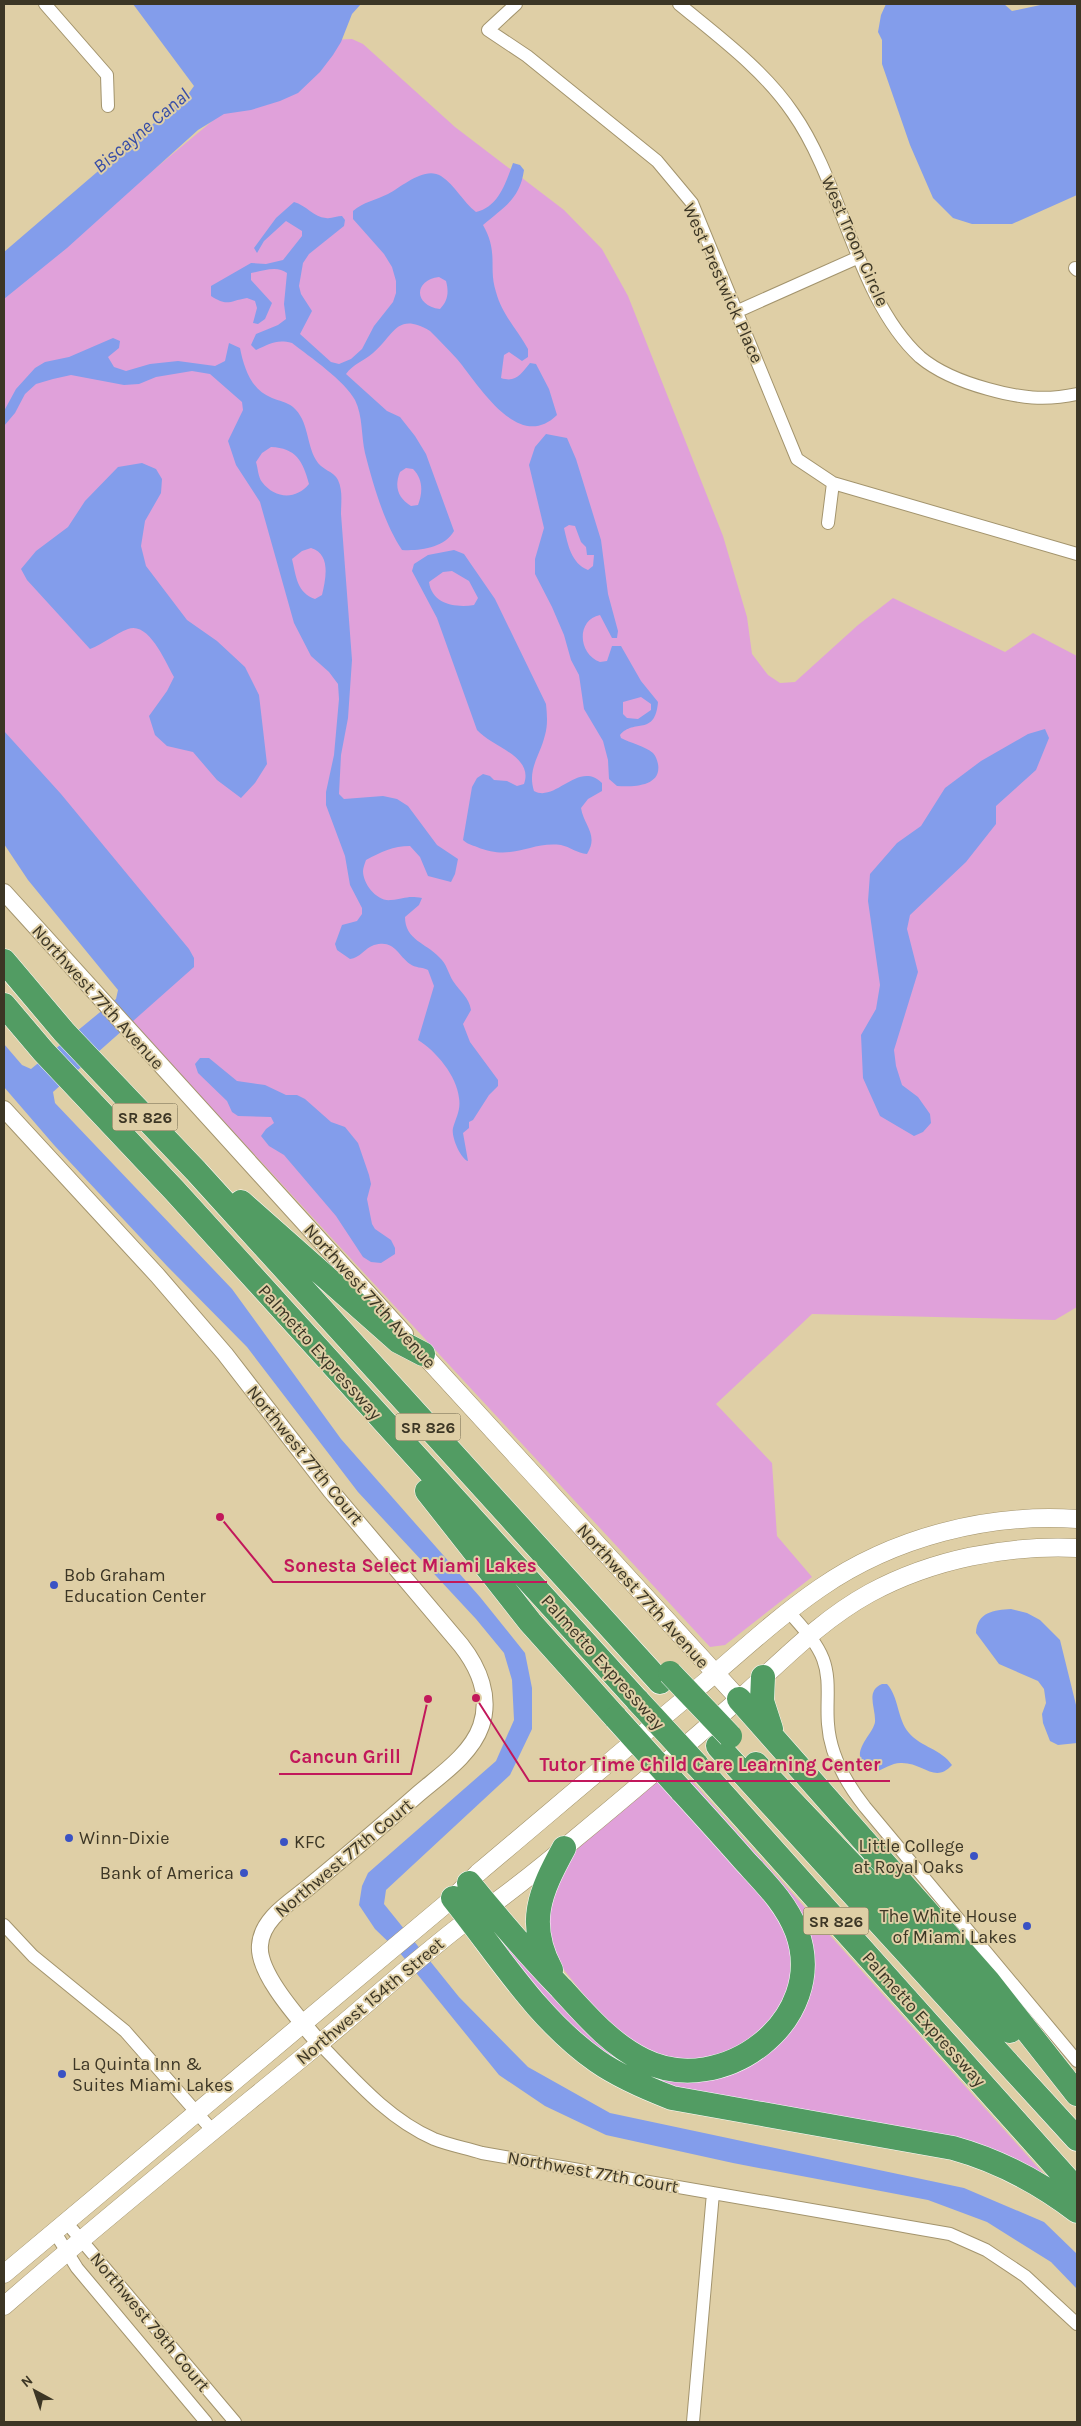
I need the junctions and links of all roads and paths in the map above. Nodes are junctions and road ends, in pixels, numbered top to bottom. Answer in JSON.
{"nodes":[{"id":1,"x":45,"y":4,"type":"edge"},
{"id":2,"x":516,"y":4,"type":"edge"},
{"id":3,"x":679,"y":4,"type":"edge"},
{"id":4,"x":108,"y":106,"type":"dead end"},
{"id":5,"x":859,"y":257,"type":"junction"},
{"id":6,"x":738,"y":311,"type":"junction"},
{"id":7,"x":1077,"y":394,"type":"edge"},
{"id":8,"x":833,"y":483,"type":"junction"},
{"id":9,"x":828,"y":523,"type":"dead end"},
{"id":10,"x":1077,"y":554,"type":"edge"},
{"id":11,"x":4,"y":892,"type":"edge"},
{"id":12,"x":4,"y":961,"type":"edge"},
{"id":13,"x":4,"y":1004,"type":"edge"},
{"id":14,"x":4,"y":1109,"type":"edge"},
{"id":15,"x":196,"y":1171,"type":"junction"},
{"id":16,"x":423,"y":1354,"type":"junction"},
{"id":17,"x":384,"y":1422,"type":"junction"},
{"id":18,"x":1077,"y":1518,"type":"edge"},
{"id":19,"x":1077,"y":1548,"type":"edge"},
{"id":20,"x":789,"y":1612,"type":"junction"},
{"id":21,"x":808,"y":1635,"type":"junction"},
{"id":22,"x":715,"y":1674,"type":"junction"},
{"id":23,"x":764,"y":1677,"type":"junction"},
{"id":24,"x":739,"y":1699,"type":"junction"},
{"id":25,"x":772,"y":1735,"type":"junction"},
{"id":26,"x":724,"y":1741,"type":"junction"},
{"id":27,"x":564,"y":1848,"type":"junction"},
{"id":28,"x":461,"y":1891,"type":"junction"},
{"id":29,"x":478,"y":1912,"type":"junction"},
{"id":30,"x":4,"y":1927,"type":"edge"},
{"id":31,"x":560,"y":1987,"type":"junction"},
{"id":32,"x":303,"y":2024,"type":"junction"},
{"id":33,"x":320,"y":2044,"type":"junction"},
{"id":34,"x":1077,"y":2061,"type":"edge"},
{"id":35,"x":976,"y":2078,"type":"junction"},
{"id":36,"x":1077,"y":2094,"type":"edge"},
{"id":37,"x":197,"y":2112,"type":"junction"},
{"id":38,"x":212,"y":2130,"type":"junction"},
{"id":39,"x":1077,"y":2139,"type":"edge"},
{"id":40,"x":1077,"y":2174,"type":"edge"},
{"id":41,"x":1077,"y":2190,"type":"edge"},
{"id":42,"x":713,"y":2193,"type":"junction"},
{"id":43,"x":1077,"y":2211,"type":"edge"},
{"id":44,"x":60,"y":2226,"type":"junction"},
{"id":45,"x":81,"y":2239,"type":"junction"},
{"id":46,"x":67,"y":2251,"type":"junction"},
{"id":47,"x":4,"y":2274,"type":"edge"},
{"id":48,"x":4,"y":2306,"type":"edge"},
{"id":49,"x":1077,"y":2324,"type":"edge"},
{"id":50,"x":206,"y":2422,"type":"edge"},
{"id":51,"x":235,"y":2422,"type":"edge"},
{"id":52,"x":692,"y":2422,"type":"edge"}],
"edges":[{"from":1,"to":4,"type":"street"},
{"from":2,"to":6,"type":"street","name":"West Prestwick Place"},
{"from":3,"to":5,"type":"street","name":"West Troon Circle"},
{"from":5,"to":6,"type":"street"},
{"from":5,"to":7,"type":"street","name":"West Troon Circle"},
{"from":6,"to":8,"type":"street","name":"West Prestwick Place"},
{"from":8,"to":9,"type":"street"},
{"from":8,"to":10,"type":"street","name":"West Prestwick Place"},
{"from":11,"to":16,"type":"street","name":"Northwest 77th Avenue"},
{"from":12,"to":15,"type":"highway","name":"Palmetto Expressway","number":"SR 826"},
{"from":13,"to":17,"type":"highway","name":"Palmetto Expressway","number":"SR 826"},
{"from":14,"to":32,"type":"street","name":"Northwest 77th Court"},
{"from":15,"to":16,"type":"highway"},
{"from":15,"to":26,"type":"highway","name":"Palmetto Expressway","number":"SR 826"},
{"from":16,"to":22,"type":"main road","name":"Northwest 77th Avenue"},
{"from":17,"to":31,"type":"highway","bridge":true},
{"from":17,"to":35,"type":"highway","name":"Palmetto Expressway","number":"SR 826","bridge":true},
{"from":18,"to":20,"type":"main road","name":"Northwest 154th Street"},
{"from":19,"to":21,"type":"main road","name":"Northwest 154th Street"},
{"from":20,"to":21,"type":"street"},
{"from":20,"to":22,"type":"main road","name":"Northwest 154th Street"},
{"from":21,"to":23,"type":"main road","name":"Northwest 154th Street"},
{"from":21,"to":34,"type":"street"},
{"from":22,"to":24,"type":"main road","name":"Northwest 77th Avenue"},
{"from":22,"to":28,"type":"main road","name":"Northwest 154th Street"},
{"from":23,"to":24,"type":"main road","name":"Northwest 154th Street"},
{"from":23,"to":25,"type":"highway"},
{"from":24,"to":25,"type":"highway"},
{"from":24,"to":27,"type":"main road","name":"Northwest 154th Street"},
{"from":25,"to":36,"type":"highway"},
{"from":26,"to":36,"type":"highway"},
{"from":26,"to":39,"type":"highway","name":"Palmetto Expressway","number":"SR 826"},
{"from":27,"to":29,"type":"main road","name":"Northwest 154th Street"},
{"from":27,"to":31,"type":"highway"},
{"from":28,"to":29,"type":"highway"},
{"from":28,"to":32,"type":"main road","name":"Northwest 154th Street"},
{"from":29,"to":31,"type":"highway"},
{"from":29,"to":33,"type":"main road","name":"Northwest 154th Street"},
{"from":29,"to":43,"type":"highway"},
{"from":30,"to":37,"type":"street"},
{"from":32,"to":33,"type":"street","name":"Northwest 77th Court"},
{"from":32,"to":37,"type":"main road","name":"Northwest 154th Street"},
{"from":33,"to":38,"type":"main road","name":"Northwest 154th Street"},
{"from":33,"to":42,"type":"street","name":"Northwest 77th Court"},
{"from":35,"to":40,"type":"highway"},
{"from":35,"to":41,"type":"highway","name":"Palmetto Expressway","number":"SR 826"},
{"from":37,"to":38,"type":"street"},
{"from":37,"to":44,"type":"main road","name":"Northwest 154th Street"},
{"from":38,"to":45,"type":"main road","name":"Northwest 154th Street"},
{"from":42,"to":49,"type":"street","name":"Northwest 77th Court"},
{"from":42,"to":52,"type":"street"},
{"from":44,"to":45,"type":"street","name":"Northwest 79th Court"},
{"from":44,"to":46,"type":"street","name":"Northwest 79th Court"},
{"from":44,"to":47,"type":"main road","name":"Northwest 154th Street"},
{"from":45,"to":46,"type":"main road","name":"Northwest 154th Street"},
{"from":45,"to":51,"type":"street","name":"Northwest 79th Court"},
{"from":46,"to":48,"type":"main road","name":"Northwest 154th Street"},
{"from":46,"to":50,"type":"street","name":"Northwest 79th Court"}]}
